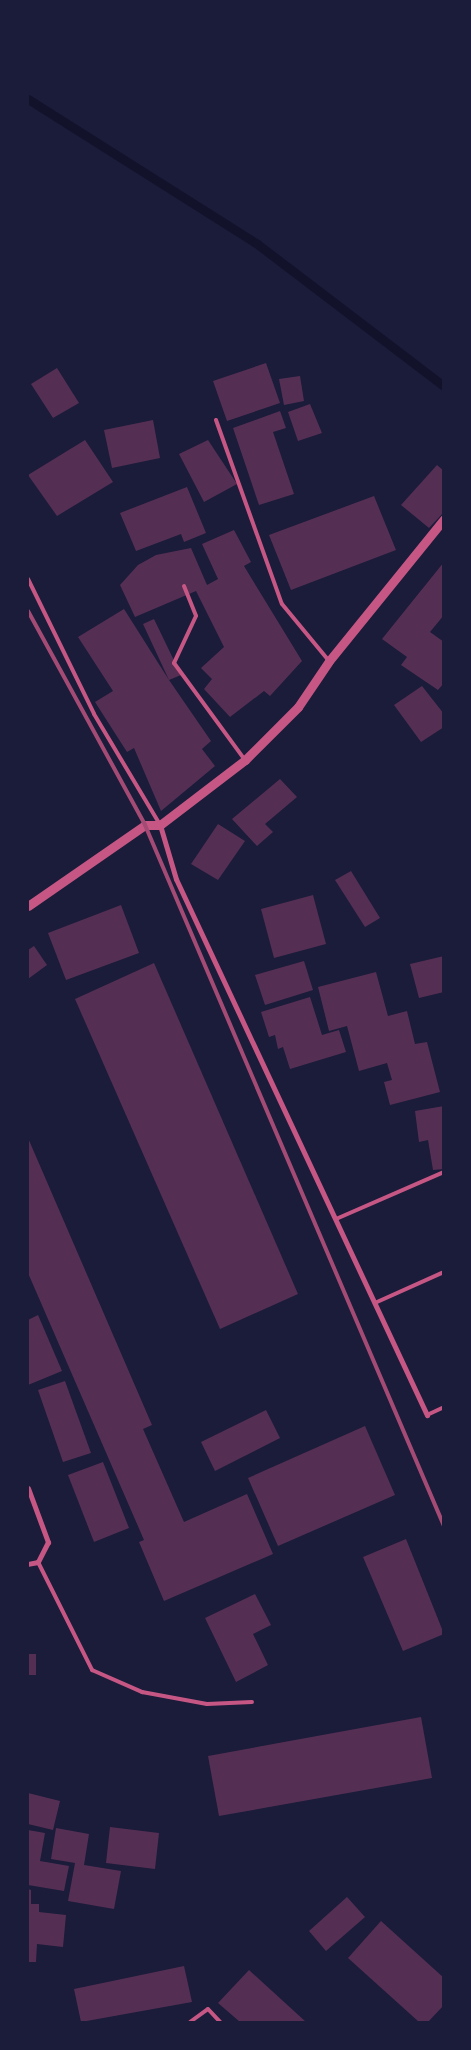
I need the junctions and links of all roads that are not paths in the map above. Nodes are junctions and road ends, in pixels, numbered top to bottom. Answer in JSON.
{"nodes":[{"id":1,"x":216,"y":420,"type":"dead end"},
{"id":2,"x":444,"y":519,"type":"edge"},
{"id":3,"x":28,"y":579,"type":"edge"},
{"id":4,"x":184,"y":586,"type":"dead end"},
{"id":5,"x":329,"y":661,"type":"junction"},
{"id":6,"x":245,"y":760,"type":"junction"},
{"id":7,"x":160,"y":825,"type":"junction"},
{"id":8,"x":28,"y":906,"type":"edge"},
{"id":9,"x":444,"y":1172,"type":"edge"},
{"id":10,"x":336,"y":1219,"type":"junction"},
{"id":11,"x":444,"y":1272,"type":"edge"},
{"id":12,"x":377,"y":1302,"type":"junction"},
{"id":13,"x":444,"y":1408,"type":"edge"},
{"id":14,"x":427,"y":1415,"type":"joint"},
{"id":15,"x":28,"y":1488,"type":"edge"},
{"id":16,"x":38,"y":1562,"type":"junction"},
{"id":17,"x":28,"y":1564,"type":"edge"},
{"id":18,"x":252,"y":1702,"type":"dead end"},
{"id":19,"x":190,"y":2022,"type":"edge"},
{"id":20,"x":220,"y":2022,"type":"edge"}],
"edges":[{"from":1,"to":5,"type":"lane"},
{"from":2,"to":5,"type":"street"},
{"from":3,"to":7,"type":"lane"},
{"from":4,"to":6,"type":"lane"},
{"from":5,"to":6,"type":"street"},
{"from":6,"to":7,"type":"street"},
{"from":7,"to":8,"type":"street"},
{"from":7,"to":10,"type":"street"},
{"from":9,"to":10,"type":"lane"},
{"from":10,"to":12,"type":"street"},
{"from":11,"to":12,"type":"lane"},
{"from":12,"to":14,"type":"street"},
{"from":13,"to":14,"type":"lane"},
{"from":15,"to":16,"type":"street"},
{"from":16,"to":17,"type":"street"},
{"from":16,"to":18,"type":"lane"},
{"from":19,"to":20,"type":"lane"}]}
